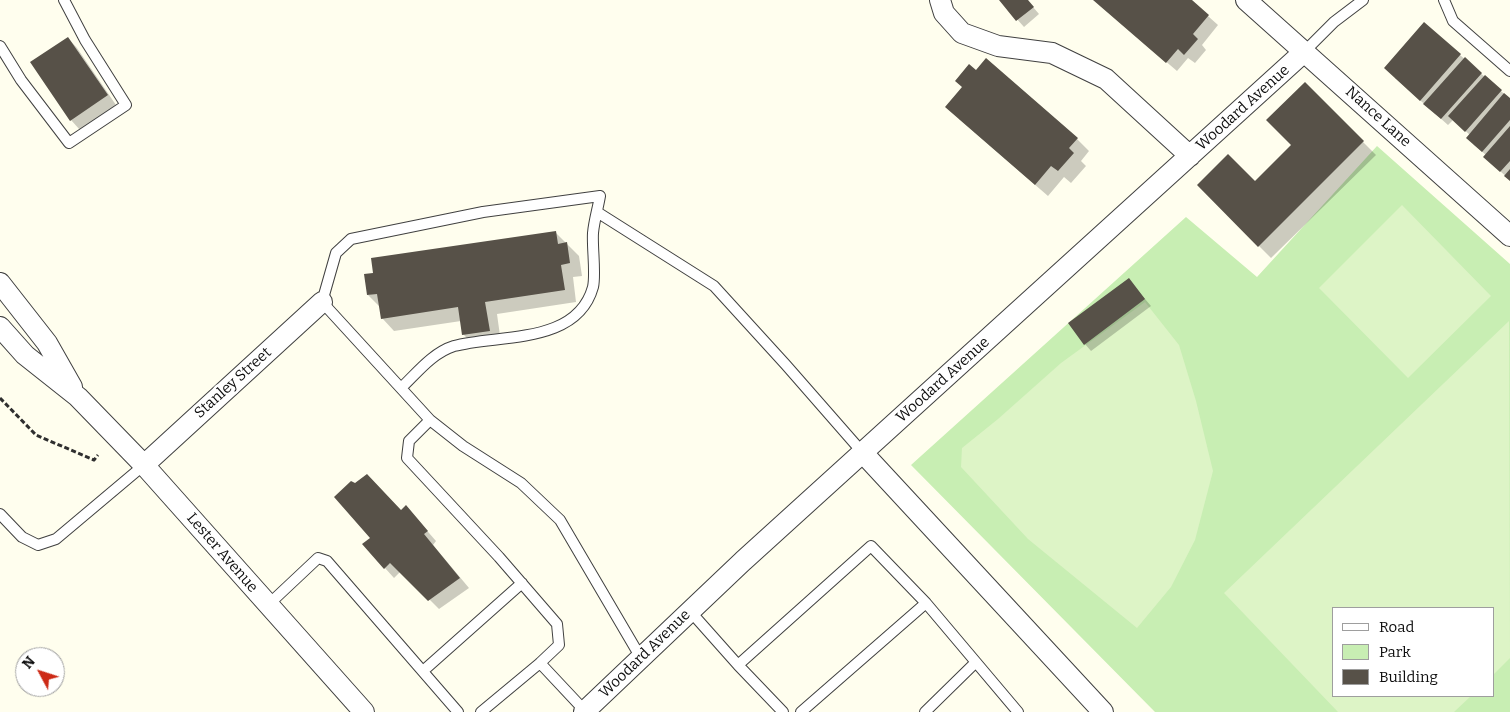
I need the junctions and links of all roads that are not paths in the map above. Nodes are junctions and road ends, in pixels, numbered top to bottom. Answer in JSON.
{"nodes":[{"id":1,"x":64,"y":0,"type":"edge"},
{"id":2,"x":940,"y":0,"type":"edge"},
{"id":3,"x":1246,"y":0,"type":"edge"},
{"id":4,"x":1363,"y":0,"type":"edge"},
{"id":5,"x":1444,"y":0,"type":"edge"},
{"id":6,"x":0,"y":46,"type":"edge"},
{"id":7,"x":1305,"y":51,"type":"junction"},
{"id":8,"x":1510,"y":71,"type":"edge"},
{"id":9,"x":1190,"y":156,"type":"junction"},
{"id":10,"x":597,"y":212,"type":"junction"},
{"id":11,"x":1510,"y":236,"type":"edge"},
{"id":12,"x":0,"y":283,"type":"edge"},
{"id":13,"x":322,"y":302,"type":"junction"},
{"id":14,"x":0,"y":327,"type":"edge"},
{"id":15,"x":401,"y":388,"type":"junction"},
{"id":16,"x":78,"y":397,"type":"junction"},
{"id":17,"x":430,"y":420,"type":"junction"},
{"id":18,"x":863,"y":453,"type":"junction"},
{"id":19,"x":144,"y":465,"type":"junction"},
{"id":20,"x":0,"y":514,"type":"edge"},
{"id":21,"x":522,"y":583,"type":"junction"},
{"id":22,"x":926,"y":603,"type":"junction"},
{"id":23,"x":268,"y":605,"type":"junction"},
{"id":24,"x":690,"y":611,"type":"junction"},
{"id":25,"x":641,"y":658,"type":"junction"},
{"id":26,"x":540,"y":663,"type":"junction"},
{"id":27,"x":975,"y":663,"type":"junction"},
{"id":28,"x":738,"y":665,"type":"junction"},
{"id":29,"x":423,"y":671,"type":"junction"},
{"id":30,"x":364,"y":712,"type":"edge"},
{"id":31,"x":458,"y":712,"type":"edge"},
{"id":32,"x":481,"y":712,"type":"edge"},
{"id":33,"x":585,"y":712,"type":"edge"},
{"id":34,"x":783,"y":712,"type":"edge"},
{"id":35,"x":802,"y":712,"type":"edge"},
{"id":36,"x":925,"y":712,"type":"edge"},
{"id":37,"x":1018,"y":712,"type":"edge"},
{"id":38,"x":1103,"y":712,"type":"edge"}],
"edges":[{"from":1,"to":6,"type":"lane"},
{"from":2,"to":9,"type":"street"},
{"from":3,"to":7,"type":"street","name":"Nance Lane"},
{"from":4,"to":7,"type":"lane"},
{"from":5,"to":8,"type":"lane"},
{"from":7,"to":9,"type":"street","name":"Woodard Avenue"},
{"from":7,"to":11,"type":"street","name":"Nance Lane"},
{"from":9,"to":18,"type":"street","name":"Woodard Avenue"},
{"from":10,"to":13,"type":"lane"},
{"from":10,"to":15,"type":"lane"},
{"from":10,"to":18,"type":"lane"},
{"from":12,"to":16,"type":"street","name":"Lester Avenue"},
{"from":13,"to":15,"type":"lane"},
{"from":13,"to":19,"type":"street","name":"Stanley Street"},
{"from":14,"to":16,"type":"street","name":"Lester Avenue"},
{"from":15,"to":17,"type":"lane"},
{"from":16,"to":19,"type":"street","name":"Lester Avenue"},
{"from":17,"to":21,"type":"lane"},
{"from":17,"to":25,"type":"lane"},
{"from":18,"to":24,"type":"street","name":"Woodard Avenue"},
{"from":18,"to":38,"type":"street"},
{"from":19,"to":20,"type":"lane"},
{"from":19,"to":23,"type":"street","name":"Lester Avenue"},
{"from":21,"to":26,"type":"lane"},
{"from":21,"to":29,"type":"lane"},
{"from":22,"to":27,"type":"lane"},
{"from":22,"to":28,"type":"lane"},
{"from":22,"to":35,"type":"lane"},
{"from":23,"to":29,"type":"lane"},
{"from":23,"to":30,"type":"street","name":"Lester Avenue"},
{"from":24,"to":25,"type":"street","name":"Woodard Avenue"},
{"from":24,"to":28,"type":"lane"},
{"from":25,"to":33,"type":"street","name":"Woodard Avenue"},
{"from":26,"to":32,"type":"lane"},
{"from":26,"to":33,"type":"lane"},
{"from":27,"to":36,"type":"lane"},
{"from":27,"to":37,"type":"lane"},
{"from":28,"to":34,"type":"lane"},
{"from":29,"to":31,"type":"lane"}]}
